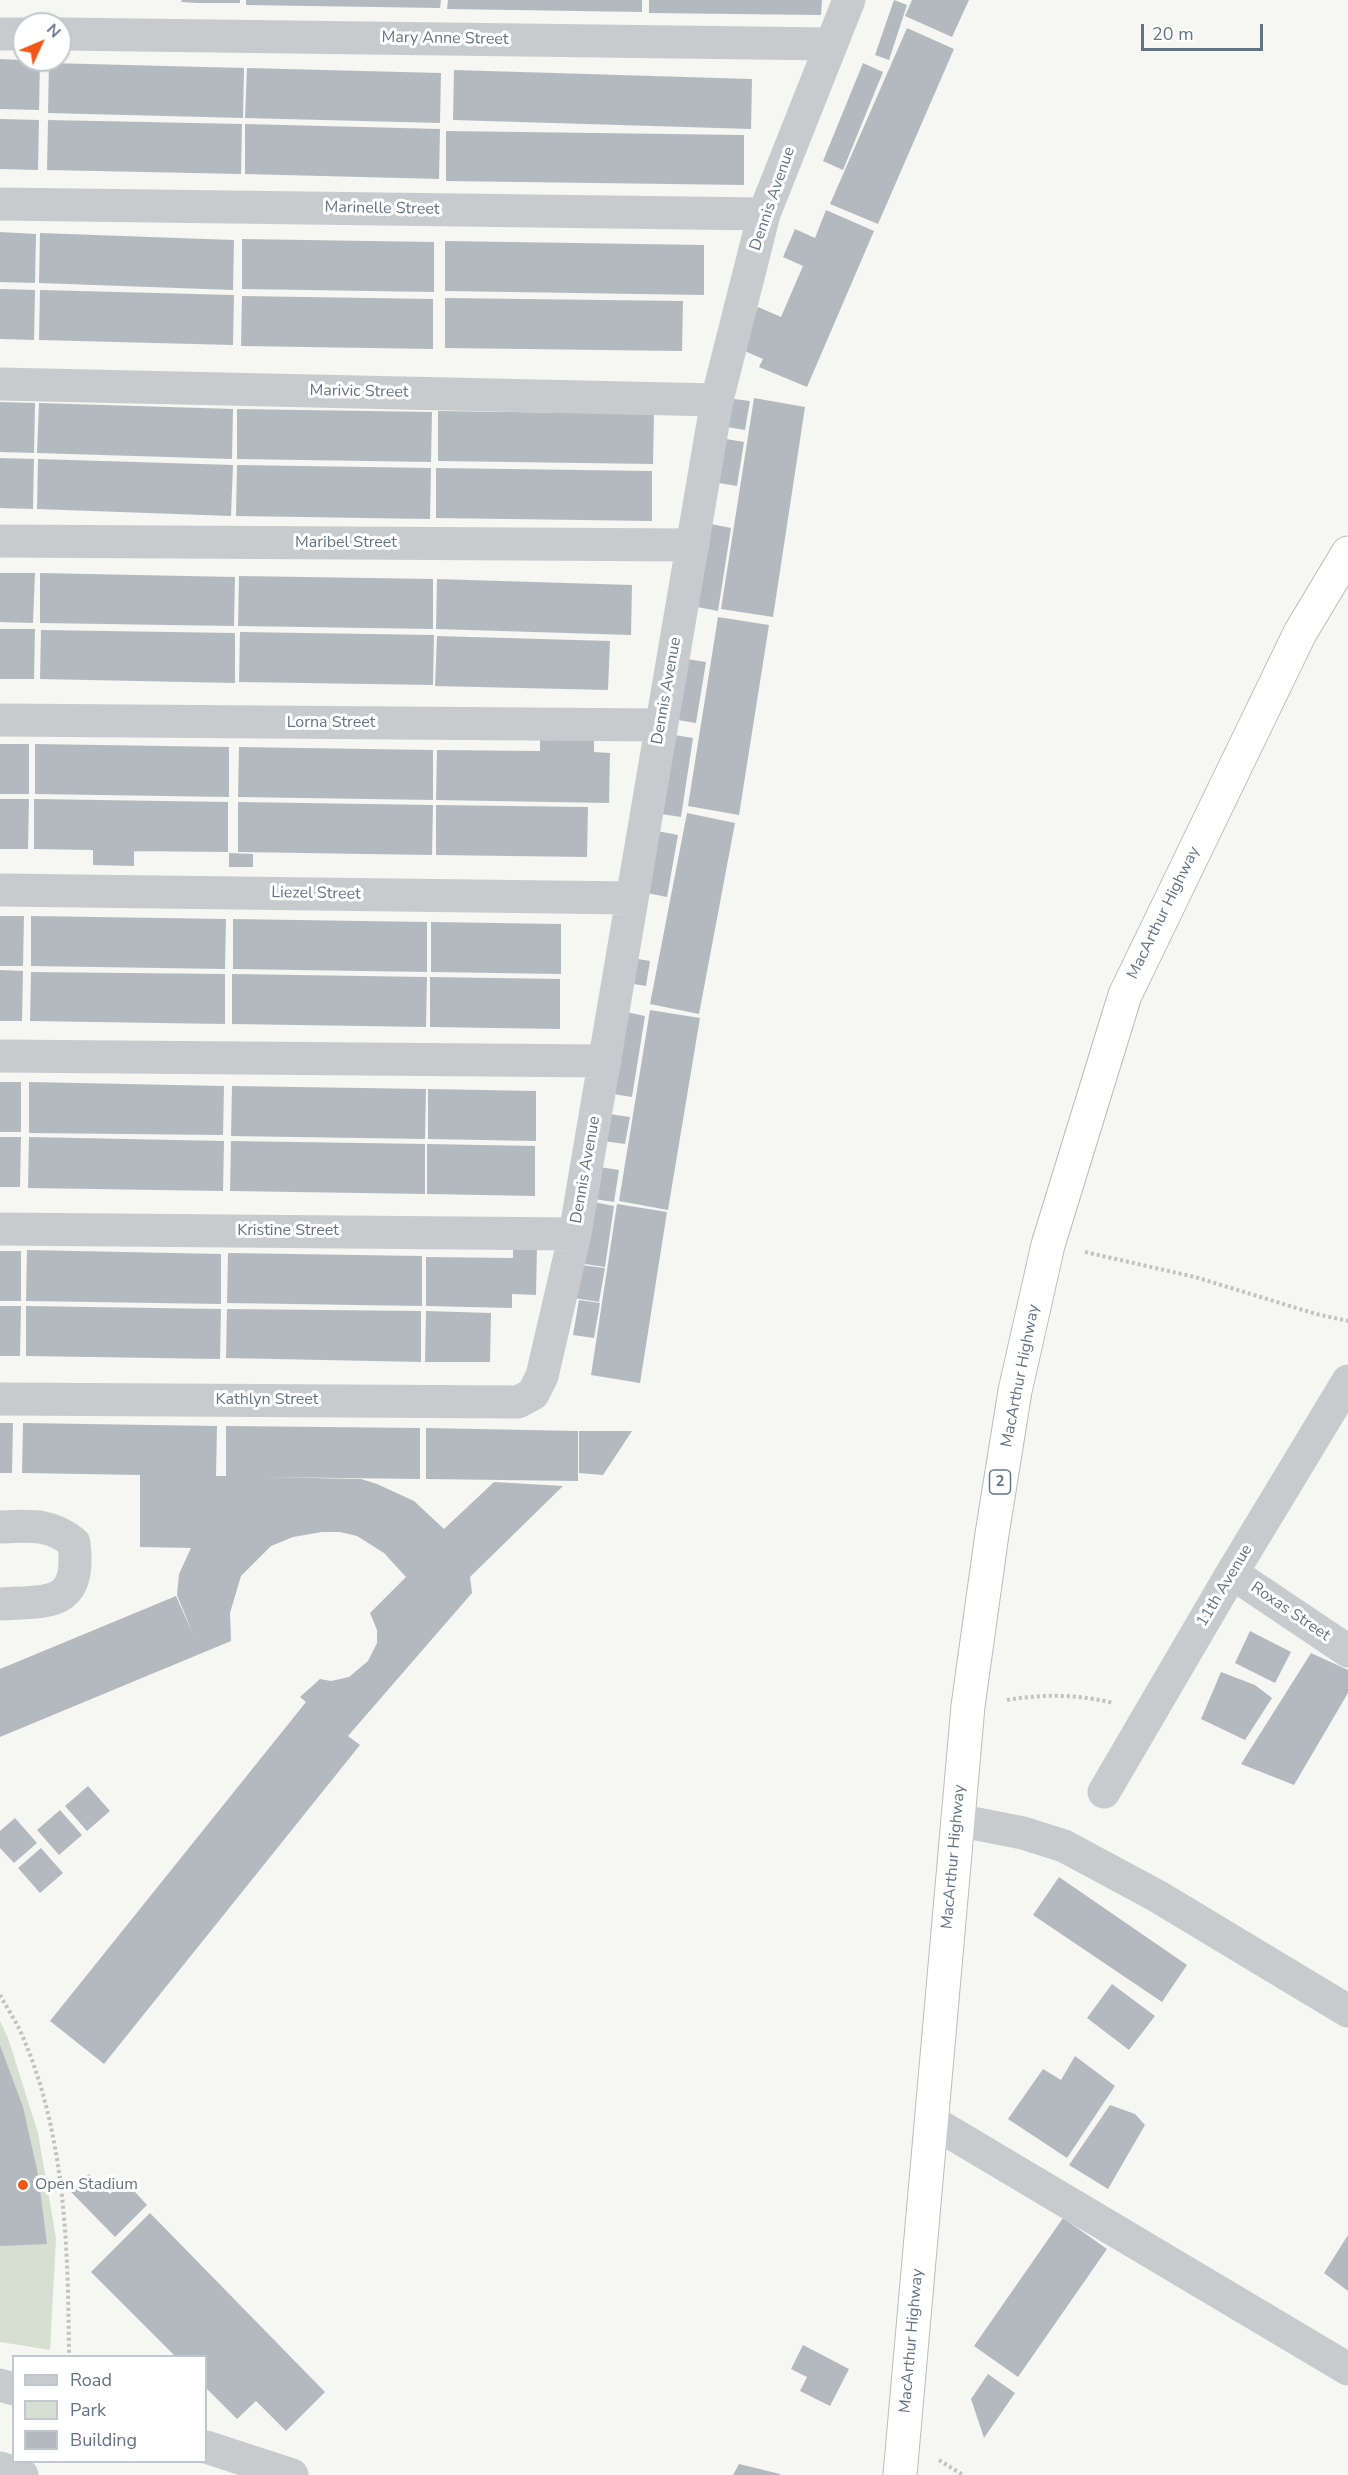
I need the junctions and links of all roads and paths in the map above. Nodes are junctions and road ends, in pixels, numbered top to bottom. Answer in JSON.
{"nodes":[{"id":1,"x":849,"y":0,"type":"edge"},
{"id":2,"x":72,"y":34,"type":"edge"},
{"id":3,"x":830,"y":44,"type":"junction"},
{"id":4,"x":0,"y":204,"type":"edge"},
{"id":5,"x":764,"y":214,"type":"junction"},
{"id":6,"x":0,"y":384,"type":"edge"},
{"id":7,"x":717,"y":400,"type":"junction"},
{"id":8,"x":0,"y":541,"type":"edge"},
{"id":9,"x":693,"y":545,"type":"junction"},
{"id":10,"x":1348,"y":553,"type":"edge"},
{"id":11,"x":0,"y":720,"type":"edge"},
{"id":12,"x":661,"y":725,"type":"junction"},
{"id":13,"x":0,"y":890,"type":"edge"},
{"id":14,"x":632,"y":898,"type":"junction"},
{"id":15,"x":0,"y":1056,"type":"edge"},
{"id":16,"x":605,"y":1061,"type":"junction"},
{"id":17,"x":0,"y":1229,"type":"edge"},
{"id":18,"x":575,"y":1234,"type":"junction"},
{"id":19,"x":1048,"y":1245,"type":"junction"},
{"id":20,"x":1348,"y":1321,"type":"edge"},
{"id":21,"x":1348,"y":1381,"type":"edge"},
{"id":22,"x":533,"y":1394,"type":"joint"},
{"id":23,"x":0,"y":1399,"type":"edge"},
{"id":24,"x":0,"y":1527,"type":"edge"},
{"id":25,"x":1232,"y":1573,"type":"junction"},
{"id":26,"x":0,"y":1604,"type":"edge"},
{"id":27,"x":1348,"y":1651,"type":"edge"},
{"id":28,"x":968,"y":1706,"type":"junction"},
{"id":29,"x":1150,"y":1713,"type":"junction"},
{"id":30,"x":1104,"y":1792,"type":"dead end"},
{"id":31,"x":957,"y":1820,"type":"junction"},
{"id":32,"x":0,"y":1995,"type":"edge"},
{"id":33,"x":1348,"y":2011,"type":"edge"},
{"id":34,"x":931,"y":2121,"type":"junction"},
{"id":35,"x":69,"y":2355,"type":"edge"},
{"id":36,"x":1348,"y":2369,"type":"edge"},
{"id":37,"x":212,"y":2458,"type":"edge"},
{"id":38,"x":0,"y":2468,"type":"edge"},
{"id":39,"x":22,"y":2475,"type":"edge"},
{"id":40,"x":292,"y":2475,"type":"edge"},
{"id":41,"x":900,"y":2475,"type":"edge"}],
"edges":[{"from":1,"to":3,"type":"street","name":"Dennis Avenue"},
{"from":2,"to":3,"type":"street","name":"Mary Anne Street"},
{"from":3,"to":5,"type":"street","name":"Dennis Avenue"},
{"from":4,"to":5,"type":"street","name":"Marinelle Street"},
{"from":5,"to":7,"type":"street","name":"Dennis Avenue"},
{"from":6,"to":7,"type":"street","name":"Marivic Street"},
{"from":7,"to":9,"type":"street","name":"Dennis Avenue"},
{"from":8,"to":9,"type":"street","name":"Maribel Street"},
{"from":9,"to":12,"type":"street","name":"Dennis Avenue"},
{"from":10,"to":19,"type":"highway","name":"MacArthur Highway","number":"2"},
{"from":11,"to":12,"type":"street","name":"Lorna Street"},
{"from":12,"to":14,"type":"street","name":"Dennis Avenue"},
{"from":13,"to":14,"type":"street","name":"Liezel Street"},
{"from":14,"to":16,"type":"street","name":"Dennis Avenue"},
{"from":15,"to":16,"type":"street"},
{"from":16,"to":18,"type":"street","name":"Dennis Avenue"},
{"from":17,"to":18,"type":"street","name":"Kristine Street"},
{"from":18,"to":22,"type":"street","name":"Dennis Avenue"},
{"from":19,"to":20,"type":"path"},
{"from":19,"to":28,"type":"highway","name":"MacArthur Highway","number":"2"},
{"from":21,"to":25,"type":"street","name":"11th Avenue"},
{"from":22,"to":23,"type":"street","name":"Kathlyn Street"},
{"from":24,"to":26,"type":"street"},
{"from":25,"to":27,"type":"street","name":"Roxas Street"},
{"from":25,"to":29,"type":"street","name":"11th Avenue"},
{"from":28,"to":29,"type":"path"},
{"from":28,"to":31,"type":"highway","name":"MacArthur Highway","number":"2"},
{"from":29,"to":30,"type":"street","name":"11th Avenue"},
{"from":31,"to":33,"type":"street"},
{"from":31,"to":34,"type":"highway","name":"MacArthur Highway","number":"2"},
{"from":32,"to":35,"type":"path"},
{"from":34,"to":36,"type":"street"},
{"from":34,"to":41,"type":"highway","name":"MacArthur Highway","number":"2"},
{"from":37,"to":40,"type":"street"},
{"from":38,"to":39,"type":"street"}]}
